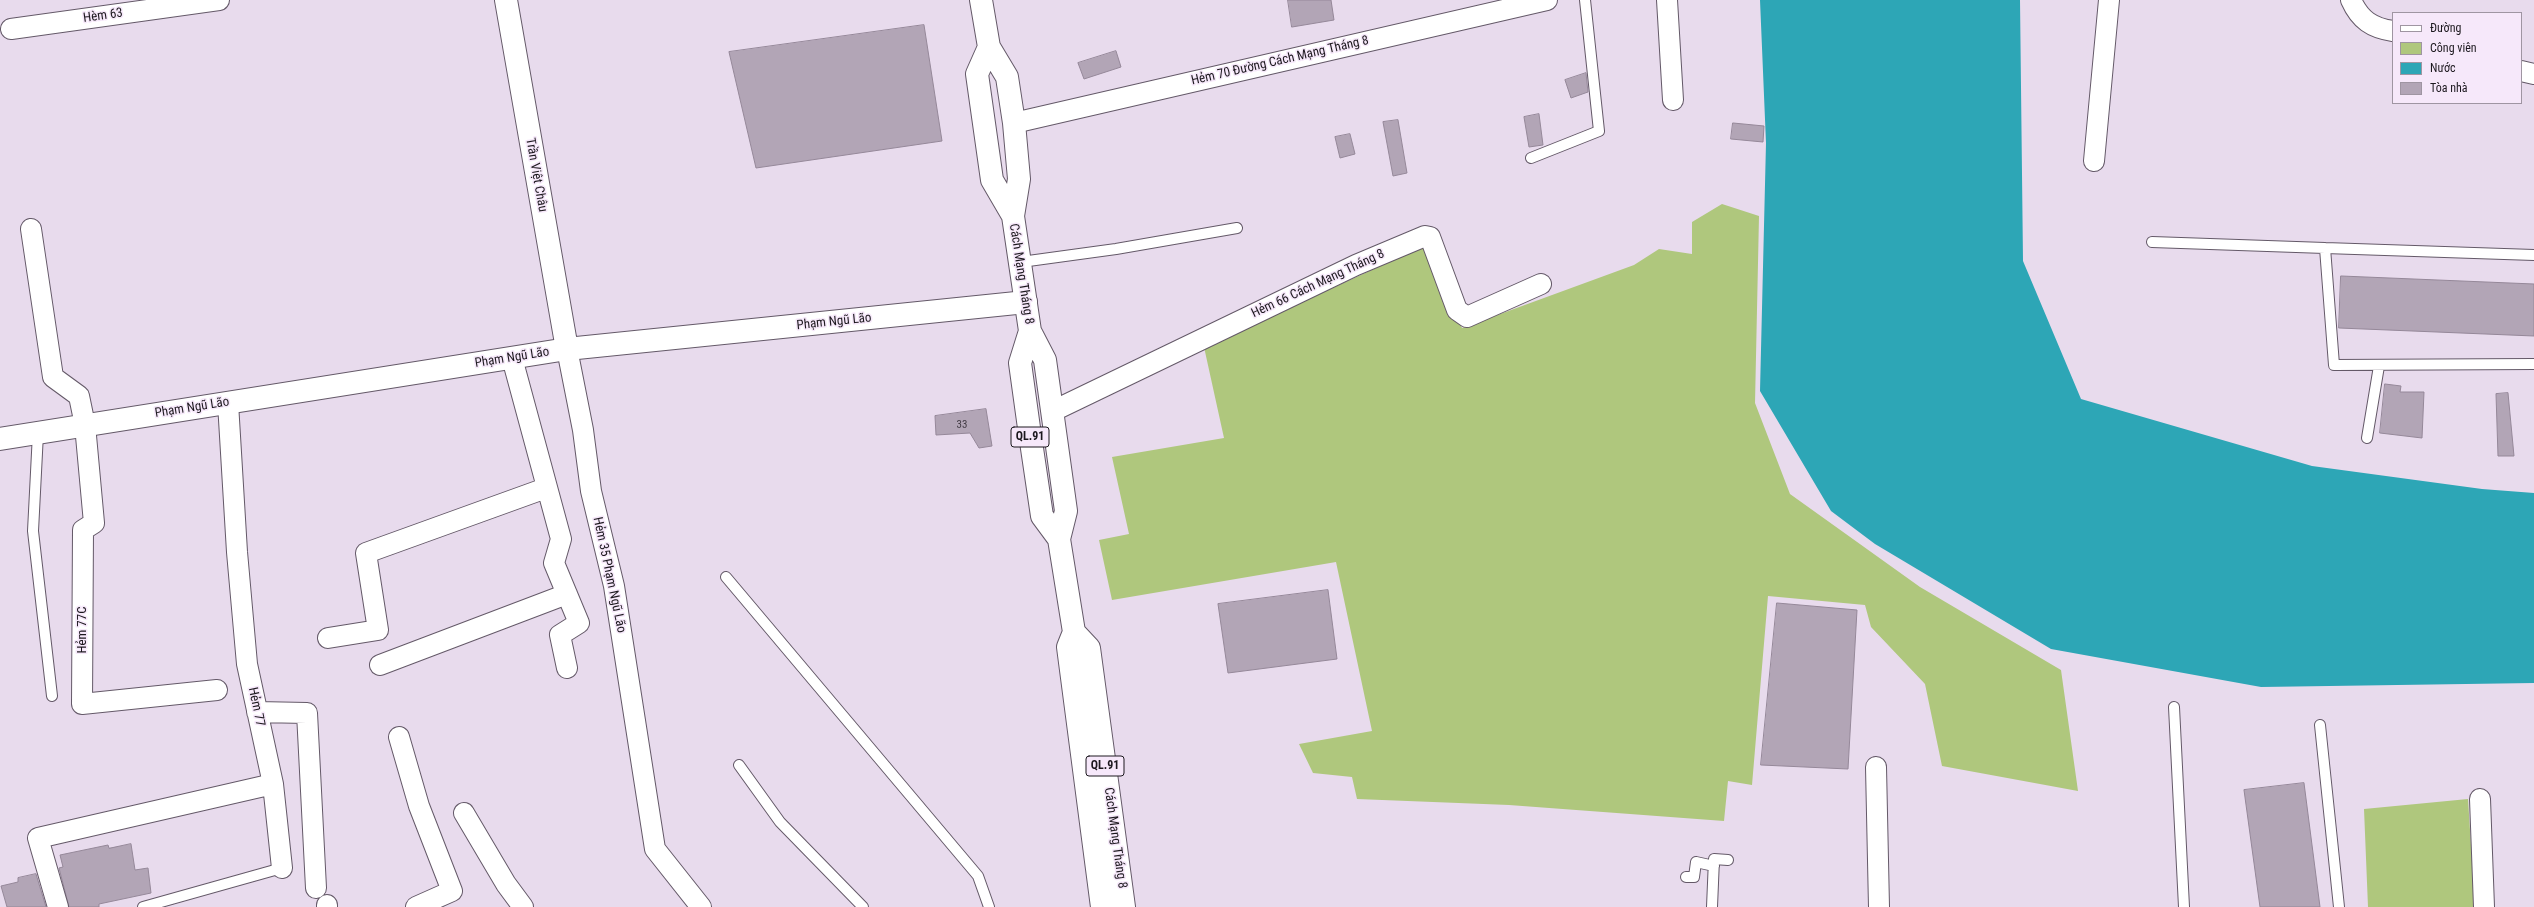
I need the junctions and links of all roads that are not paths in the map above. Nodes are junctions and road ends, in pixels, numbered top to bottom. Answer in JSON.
{"nodes":[{"id":1,"x":219,"y":0,"type":"edge"},
{"id":2,"x":506,"y":0,"type":"edge"},
{"id":3,"x":981,"y":0,"type":"edge"},
{"id":4,"x":1547,"y":0,"type":"edge"},
{"id":5,"x":1585,"y":0,"type":"edge"},
{"id":6,"x":1667,"y":0,"type":"edge"},
{"id":7,"x":2109,"y":0,"type":"edge"},
{"id":8,"x":2351,"y":0,"type":"edge"},
{"id":9,"x":11,"y":29,"type":"dead end"},
{"id":10,"x":2392,"y":31,"type":"edge"},
{"id":11,"x":989,"y":47,"type":"junction"},
{"id":12,"x":2522,"y":71,"type":"edge"},
{"id":13,"x":2534,"y":74,"type":"edge"},
{"id":14,"x":1674,"y":100,"type":"dead end"},
{"id":15,"x":1014,"y":123,"type":"junction"},
{"id":16,"x":1531,"y":158,"type":"dead end"},
{"id":17,"x":2094,"y":161,"type":"dead end"},
{"id":18,"x":1012,"y":216,"type":"junction"},
{"id":19,"x":1237,"y":228,"type":"dead end"},
{"id":20,"x":31,"y":229,"type":"dead end"},
{"id":21,"x":2152,"y":242,"type":"dead end"},
{"id":22,"x":2325,"y":248,"type":"junction"},
{"id":23,"x":2534,"y":255,"type":"edge"},
{"id":24,"x":1021,"y":262,"type":"junction"},
{"id":25,"x":1541,"y":284,"type":"dead end"},
{"id":26,"x":1026,"y":302,"type":"junction"},
{"id":27,"x":1030,"y":331,"type":"junction"},
{"id":28,"x":567,"y":349,"type":"junction"},
{"id":29,"x":512,"y":358,"type":"junction"},
{"id":30,"x":2534,"y":364,"type":"edge"},
{"id":31,"x":2379,"y":366,"type":"junction"},
{"id":32,"x":228,"y":403,"type":"junction"},
{"id":33,"x":1053,"y":411,"type":"junction"},
{"id":34,"x":85,"y":425,"type":"junction"},
{"id":35,"x":38,"y":433,"type":"junction"},
{"id":36,"x":2367,"y":438,"type":"dead end"},
{"id":37,"x":0,"y":439,"type":"edge"},
{"id":38,"x":546,"y":488,"type":"junction"},
{"id":39,"x":1059,"y":539,"type":"junction"},
{"id":40,"x":726,"y":577,"type":"dead end"},
{"id":41,"x":567,"y":594,"type":"junction"},
{"id":42,"x":1074,"y":632,"type":"junction"},
{"id":43,"x":328,"y":638,"type":"dead end"},
{"id":44,"x":380,"y":665,"type":"dead end"},
{"id":45,"x":567,"y":668,"type":"dead end"},
{"id":46,"x":217,"y":690,"type":"dead end"},
{"id":47,"x":52,"y":696,"type":"dead end"},
{"id":48,"x":2174,"y":707,"type":"dead end"},
{"id":49,"x":257,"y":712,"type":"junction"},
{"id":50,"x":2320,"y":725,"type":"dead end"},
{"id":51,"x":400,"y":737,"type":"dead end"},
{"id":52,"x":739,"y":765,"type":"dead end"},
{"id":53,"x":1876,"y":767,"type":"dead end"},
{"id":54,"x":273,"y":784,"type":"junction"},
{"id":55,"x":2480,"y":799,"type":"dead end"},
{"id":56,"x":464,"y":813,"type":"dead end"},
{"id":57,"x":1728,"y":860,"type":"dead end"},
{"id":58,"x":1714,"y":866,"type":"junction"},
{"id":59,"x":282,"y":868,"type":"joint"},
{"id":60,"x":1686,"y":877,"type":"dead end"},
{"id":61,"x":316,"y":888,"type":"dead end"},
{"id":62,"x":58,"y":907,"type":"edge"},
{"id":63,"x":143,"y":907,"type":"edge"},
{"id":64,"x":416,"y":907,"type":"edge"},
{"id":65,"x":523,"y":907,"type":"edge"},
{"id":66,"x":701,"y":907,"type":"edge"},
{"id":67,"x":863,"y":907,"type":"edge"},
{"id":68,"x":990,"y":907,"type":"edge"},
{"id":69,"x":1102,"y":907,"type":"edge"},
{"id":70,"x":1124,"y":907,"type":"edge"},
{"id":71,"x":1712,"y":907,"type":"edge"},
{"id":72,"x":1879,"y":907,"type":"edge"},
{"id":73,"x":2184,"y":907,"type":"edge"},
{"id":74,"x":2338,"y":907,"type":"edge"},
{"id":75,"x":2484,"y":907,"type":"edge"}],
"edges":[{"from":1,"to":9,"type":"street","name":"Hèm 63"},
{"from":2,"to":28,"type":"main road","name":"Trần Việt Châu"},
{"from":3,"to":11,"type":"main road","name":"Cách Mạng Tháng 8","number":"QL.91"},
{"from":4,"to":15,"type":"street","name":"Hẻm 70 Đường Cách Mạng Tháng 8"},
{"from":5,"to":16,"type":"lane"},
{"from":6,"to":14,"type":"street"},
{"from":7,"to":17,"type":"street"},
{"from":8,"to":10,"type":"street"},
{"from":11,"to":15,"type":"main road","name":"Cách Mạng Tháng 8","number":"QL.91"},
{"from":11,"to":18,"type":"main road","name":"Cách Mạng Tháng 8","number":"QL.91"},
{"from":12,"to":13,"type":"street"},
{"from":15,"to":18,"type":"main road","name":"Cách Mạng Tháng 8","number":"QL.91"},
{"from":18,"to":24,"type":"main road","name":"Cách Mạng Tháng 8","number":"QL.91"},
{"from":19,"to":24,"type":"lane"},
{"from":20,"to":34,"type":"street"},
{"from":21,"to":22,"type":"lane"},
{"from":22,"to":23,"type":"lane"},
{"from":22,"to":31,"type":"lane"},
{"from":24,"to":26,"type":"main road","name":"Cách Mạng Tháng 8","number":"QL.91"},
{"from":25,"to":33,"type":"street","name":"Hẻm 66 Cách Mạng Tháng 8"},
{"from":26,"to":27,"type":"main road","name":"Cách Mạng Tháng 8","number":"QL.91"},
{"from":26,"to":28,"type":"main road","name":"Phạm Ngũ Lão"},
{"from":27,"to":33,"type":"main road","name":"Cách Mạng Tháng 8","number":"QL.91"},
{"from":27,"to":39,"type":"main road","name":"Cách Mạng Tháng 8","number":"QL.91"},
{"from":28,"to":29,"type":"main road","name":"Phạm Ngũ Lão"},
{"from":28,"to":66,"type":"street","name":"Hẻm 35 Phạm Ngũ Lão"},
{"from":29,"to":32,"type":"main road","name":"Phạm Ngũ Lão"},
{"from":29,"to":38,"type":"street"},
{"from":30,"to":31,"type":"lane"},
{"from":31,"to":36,"type":"lane"},
{"from":32,"to":34,"type":"main road","name":"Phạm Ngũ Lão"},
{"from":32,"to":49,"type":"street","name":"Hẻm 77"},
{"from":33,"to":39,"type":"main road","name":"Cách Mạng Tháng 8","number":"QL.91"},
{"from":34,"to":35,"type":"main road","name":"Phạm Ngũ Lão"},
{"from":34,"to":46,"type":"street","name":"Hẻm 77C"},
{"from":35,"to":37,"type":"main road","name":"Phạm Ngũ Lão"},
{"from":35,"to":47,"type":"lane"},
{"from":38,"to":41,"type":"street"},
{"from":38,"to":43,"type":"street"},
{"from":39,"to":42,"type":"main road","name":"Cách Mạng Tháng 8","number":"QL.91"},
{"from":40,"to":68,"type":"lane"},
{"from":41,"to":44,"type":"street"},
{"from":41,"to":45,"type":"street"},
{"from":42,"to":69,"type":"main road","name":"Cách Mạng Tháng 8","number":"QL.91"},
{"from":42,"to":70,"type":"main road","name":"Cách Mạng Tháng 8","number":"QL.91"},
{"from":48,"to":73,"type":"lane"},
{"from":49,"to":54,"type":"street","name":"Hẻm 77"},
{"from":49,"to":61,"type":"street"},
{"from":50,"to":74,"type":"lane"},
{"from":51,"to":64,"type":"street"},
{"from":52,"to":67,"type":"lane"},
{"from":53,"to":72,"type":"street"},
{"from":54,"to":59,"type":"street","name":"Hẻm 77"},
{"from":54,"to":62,"type":"street"},
{"from":55,"to":75,"type":"street"},
{"from":56,"to":65,"type":"street"},
{"from":57,"to":58,"type":"lane"},
{"from":58,"to":60,"type":"lane"},
{"from":58,"to":71,"type":"lane"},
{"from":59,"to":63,"type":"lane","name":"Hẻm 77"}]}
